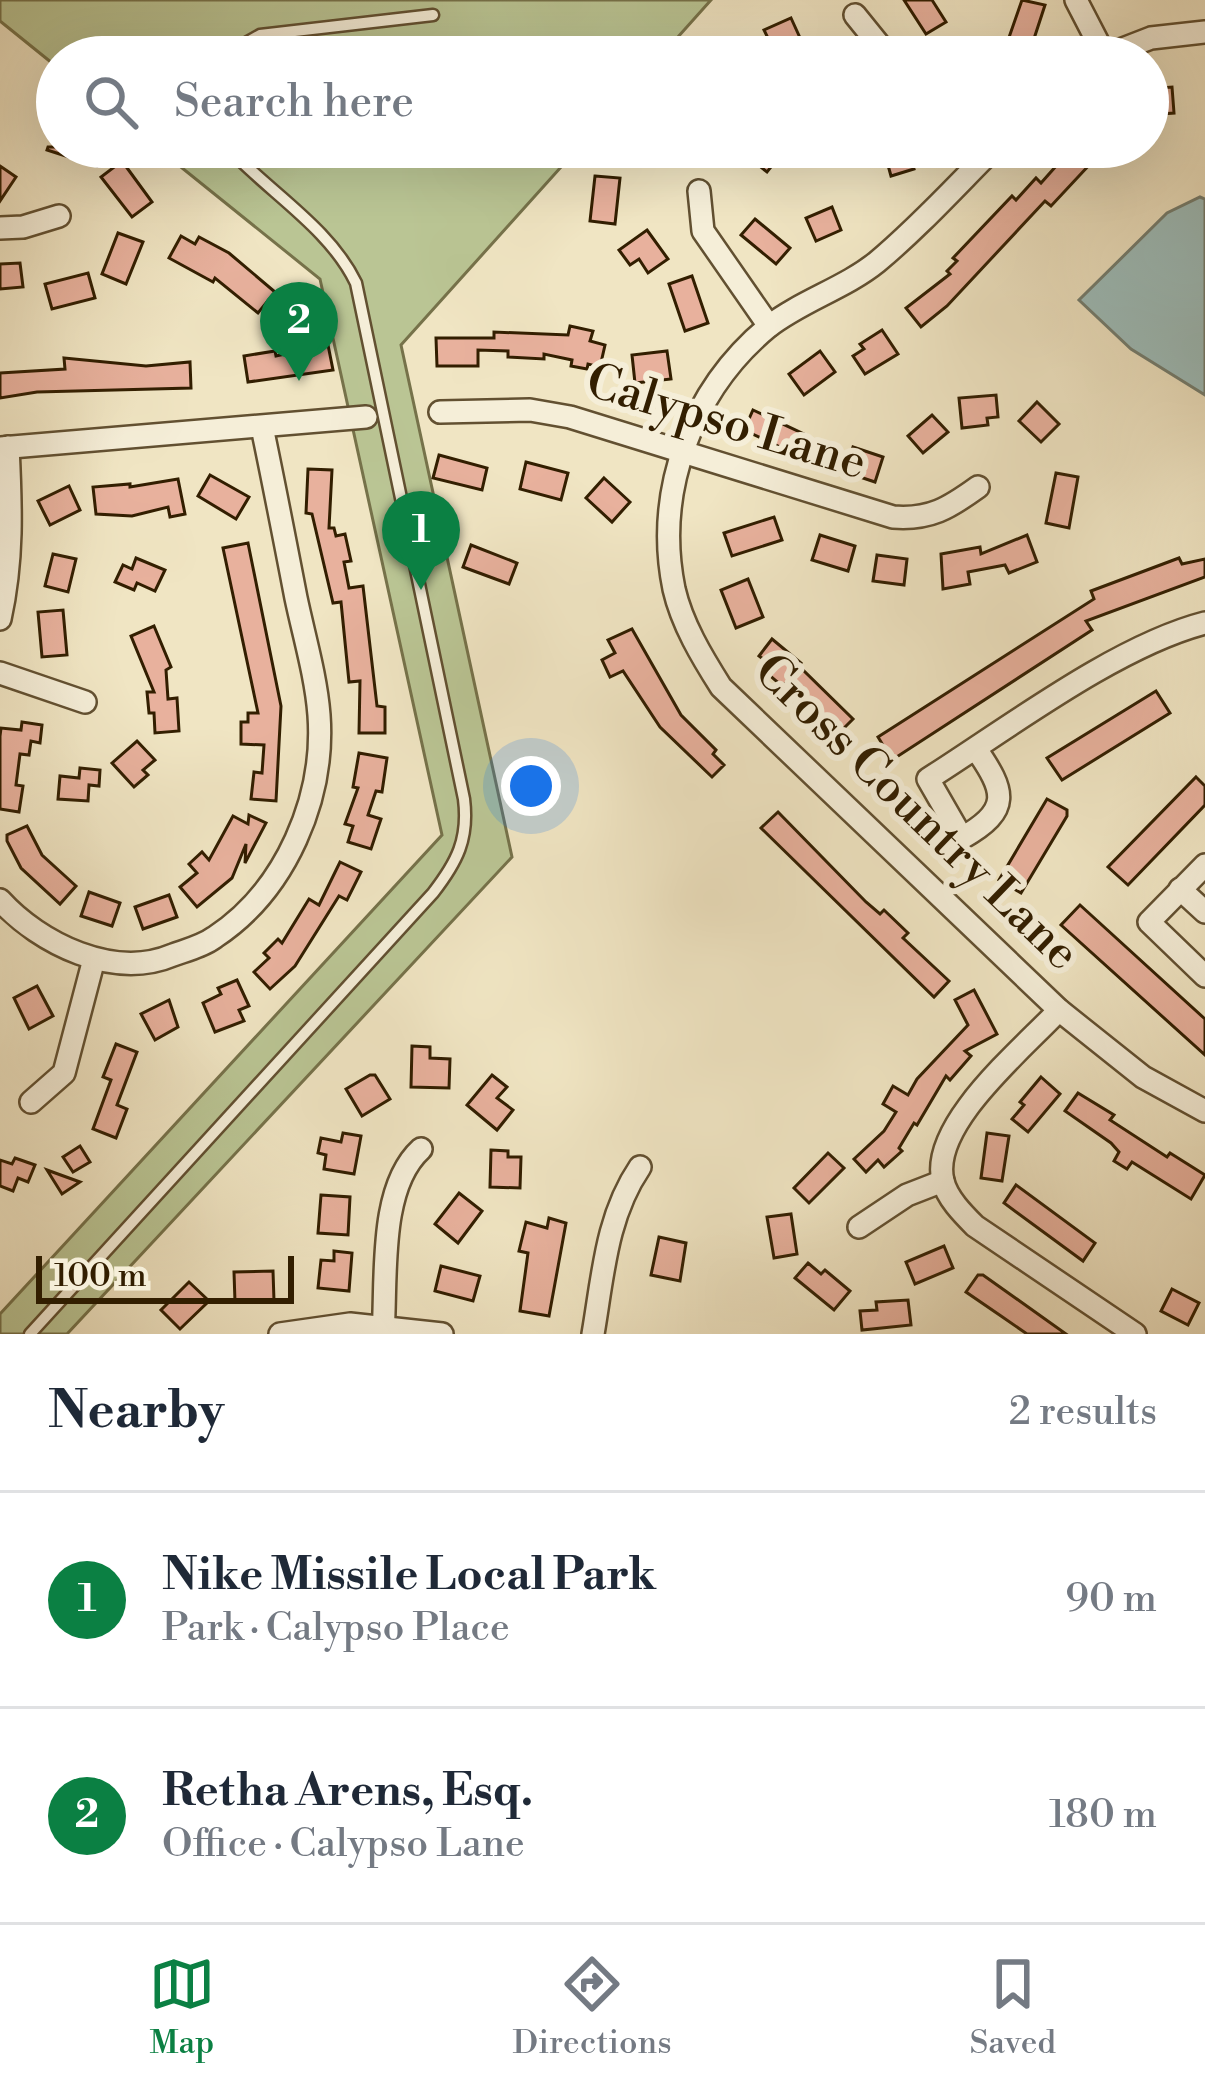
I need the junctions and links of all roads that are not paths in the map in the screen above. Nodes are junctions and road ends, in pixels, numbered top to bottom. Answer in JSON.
{"nodes":[{"id":1,"x":1076,"y":0,"type":"edge"},
{"id":2,"x":433,"y":15,"type":"dead end"},
{"id":3,"x":854,"y":15,"type":"dead end"},
{"id":4,"x":1205,"y":32,"type":"edge"},
{"id":5,"x":258,"y":36,"type":"edge"},
{"id":6,"x":872,"y":36,"type":"edge"},
{"id":7,"x":1094,"y":36,"type":"edge"},
{"id":8,"x":1169,"y":36,"type":"edge"},
{"id":9,"x":249,"y":168,"type":"edge"},
{"id":10,"x":967,"y":168,"type":"edge"},
{"id":11,"x":699,"y":191,"type":"dead end"},
{"id":12,"x":59,"y":215,"type":"dead end"},
{"id":13,"x":0,"y":228,"type":"edge"},
{"id":14,"x":770,"y":326,"type":"junction"},
{"id":15,"x":440,"y":412,"type":"dead end"},
{"id":16,"x":365,"y":417,"type":"dead end"},
{"id":17,"x":262,"y":427,"type":"junction"},
{"id":18,"x":4,"y":447,"type":"edge"},
{"id":19,"x":685,"y":452,"type":"junction"},
{"id":20,"x":978,"y":487,"type":"dead end"},
{"id":21,"x":0,"y":619,"type":"edge"},
{"id":22,"x":1205,"y":623,"type":"edge"},
{"id":23,"x":0,"y":673,"type":"edge"},
{"id":24,"x":85,"y":702,"type":"dead end"},
{"id":25,"x":976,"y":748,"type":"dead end"},
{"id":26,"x":1205,"y":865,"type":"edge"},
{"id":27,"x":1180,"y":889,"type":"junction"},
{"id":28,"x":0,"y":900,"type":"edge"},
{"id":29,"x":1205,"y":912,"type":"edge"},
{"id":30,"x":94,"y":959,"type":"junction"},
{"id":31,"x":1205,"y":976,"type":"edge"},
{"id":32,"x":1059,"y":1010,"type":"junction"},
{"id":33,"x":31,"y":1102,"type":"dead end"},
{"id":34,"x":1205,"y":1111,"type":"edge"},
{"id":35,"x":421,"y":1149,"type":"dead end"},
{"id":36,"x":640,"y":1167,"type":"dead end"},
{"id":37,"x":943,"y":1181,"type":"junction"},
{"id":38,"x":859,"y":1227,"type":"dead end"},
{"id":39,"x":383,"y":1330,"type":"edge"},
{"id":40,"x":30,"y":1334,"type":"edge"},
{"id":41,"x":280,"y":1334,"type":"edge"},
{"id":42,"x":442,"y":1334,"type":"edge"},
{"id":43,"x":593,"y":1334,"type":"edge"},
{"id":44,"x":1135,"y":1334,"type":"edge"}],
"edges":[{"from":1,"to":7,"type":"street"},
{"from":2,"to":5,"type":"lane"},
{"from":3,"to":6,"type":"street"},
{"from":4,"to":8,"type":"street"},
{"from":9,"to":40,"type":"lane"},
{"from":10,"to":14,"type":"street","name":"Cross Country Lane"},
{"from":11,"to":14,"type":"street"},
{"from":12,"to":13,"type":"street"},
{"from":14,"to":19,"type":"street","name":"Cross Country Lane"},
{"from":15,"to":19,"type":"street","name":"Calypso Lane"},
{"from":16,"to":17,"type":"street"},
{"from":17,"to":18,"type":"street"},
{"from":17,"to":30,"type":"street"},
{"from":18,"to":21,"type":"street"},
{"from":19,"to":20,"type":"street","name":"Calypso Lane"},
{"from":19,"to":32,"type":"street","name":"Cross Country Lane"},
{"from":22,"to":25,"type":"street"},
{"from":23,"to":24,"type":"street"},
{"from":26,"to":27,"type":"street"},
{"from":27,"to":29,"type":"street"},
{"from":27,"to":31,"type":"street"},
{"from":28,"to":30,"type":"street"},
{"from":30,"to":33,"type":"street"},
{"from":32,"to":34,"type":"street","name":"Cross Country Lane"},
{"from":32,"to":37,"type":"street"},
{"from":35,"to":39,"type":"street"},
{"from":36,"to":43,"type":"street"},
{"from":37,"to":38,"type":"street"},
{"from":37,"to":44,"type":"street"},
{"from":39,"to":41,"type":"street"},
{"from":39,"to":42,"type":"street"}]}
